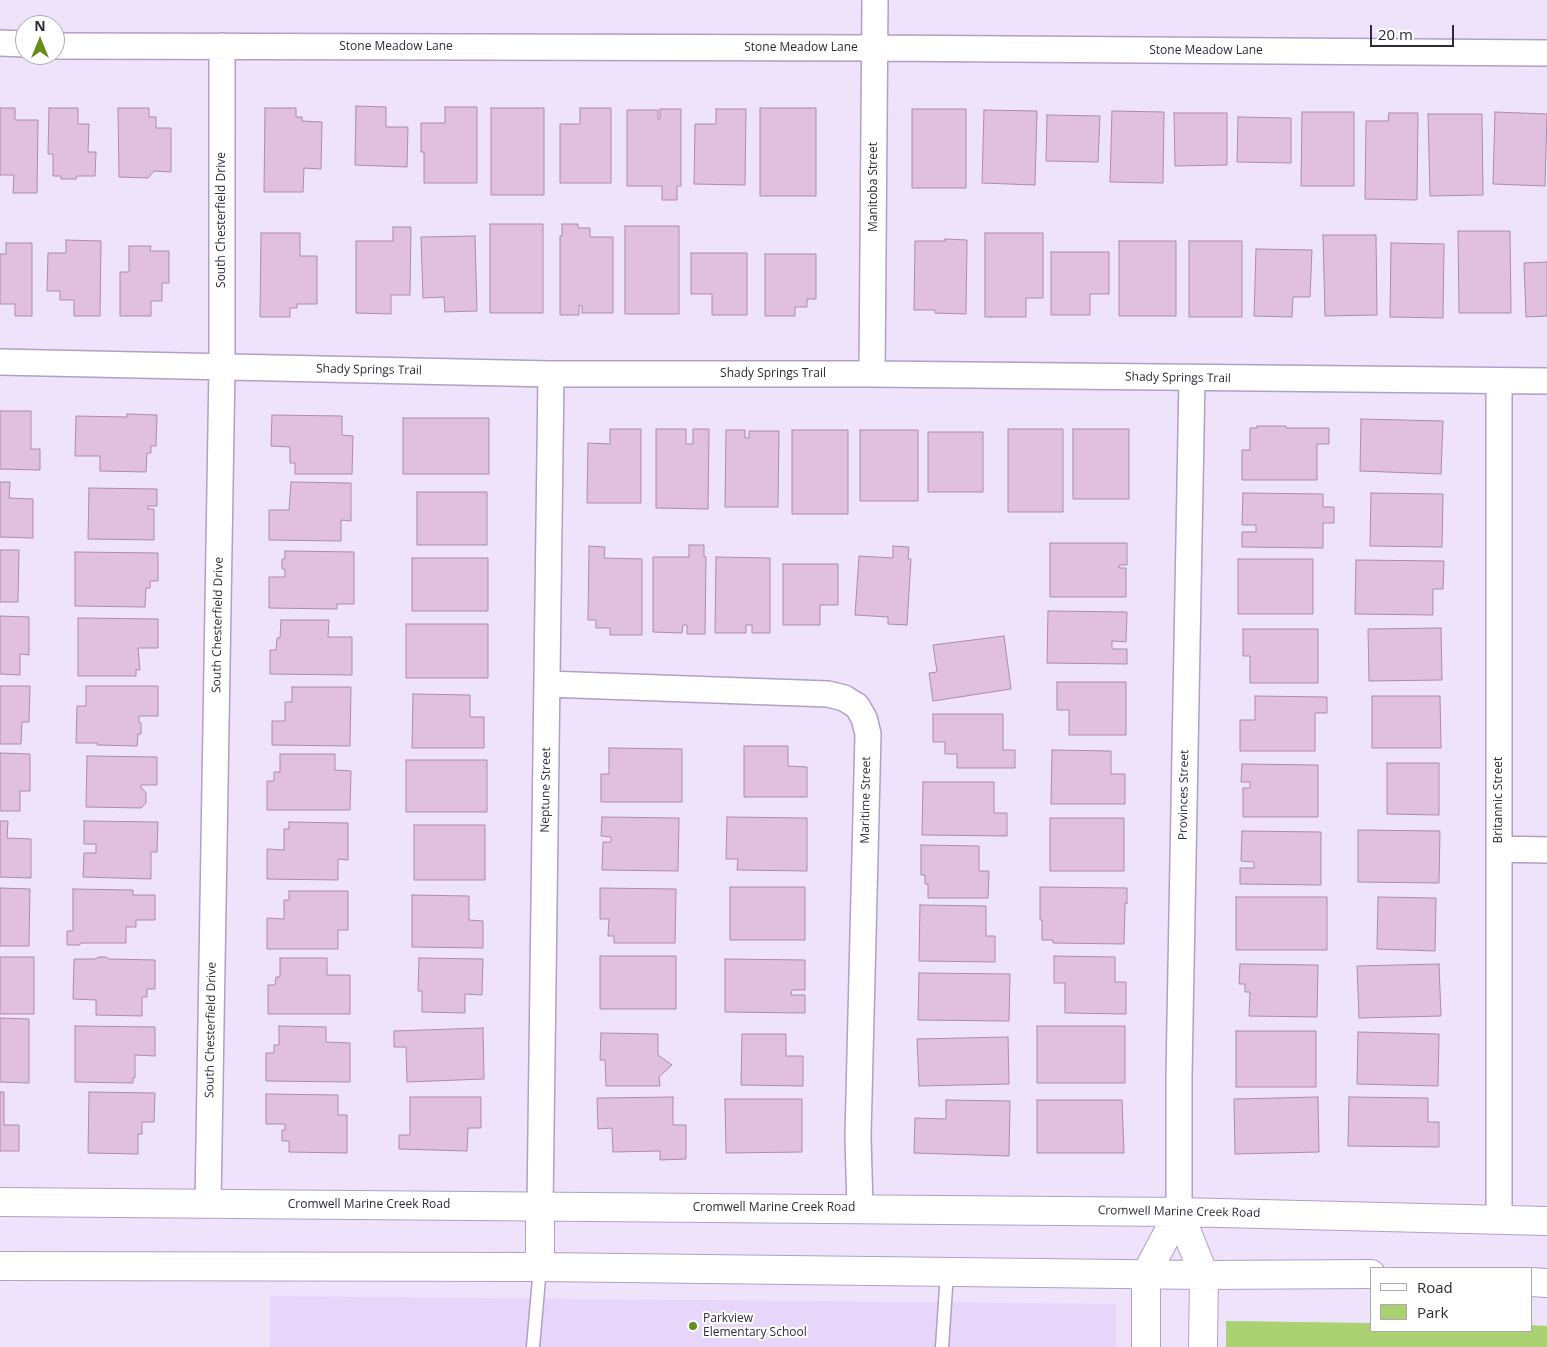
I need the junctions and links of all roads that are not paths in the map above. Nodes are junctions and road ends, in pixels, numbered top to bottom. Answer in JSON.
{"nodes":[{"id":1,"x":875,"y":0,"type":"edge"},
{"id":2,"x":0,"y":43,"type":"edge"},
{"id":3,"x":15,"y":44,"type":"edge"},
{"id":4,"x":65,"y":46,"type":"edge"},
{"id":5,"x":222,"y":46,"type":"junction"},
{"id":6,"x":875,"y":48,"type":"junction"},
{"id":7,"x":1547,"y":53,"type":"edge"},
{"id":8,"x":0,"y":362,"type":"edge"},
{"id":9,"x":222,"y":367,"type":"junction"},
{"id":10,"x":551,"y":374,"type":"junction"},
{"id":11,"x":872,"y":374,"type":"junction"},
{"id":12,"x":1192,"y":378,"type":"junction"},
{"id":13,"x":1499,"y":381,"type":"junction"},
{"id":14,"x":1547,"y":382,"type":"edge"},
{"id":15,"x":547,"y":684,"type":"junction"},
{"id":16,"x":1499,"y":849,"type":"junction"},
{"id":17,"x":1547,"y":850,"type":"edge"},
{"id":18,"x":0,"y":1202,"type":"edge"},
{"id":19,"x":208,"y":1203,"type":"junction"},
{"id":20,"x":540,"y":1206,"type":"junction"},
{"id":21,"x":860,"y":1209,"type":"junction"},
{"id":22,"x":1179,"y":1212,"type":"junction"},
{"id":23,"x":1499,"y":1220,"type":"junction"},
{"id":24,"x":1547,"y":1221,"type":"edge"},
{"id":25,"x":0,"y":1266,"type":"edge"},
{"id":26,"x":540,"y":1268,"type":"junction"},
{"id":27,"x":947,"y":1273,"type":"junction"},
{"id":28,"x":1146,"y":1274,"type":"junction"},
{"id":29,"x":1370,"y":1274,"type":"edge"},
{"id":30,"x":1204,"y":1275,"type":"junction"},
{"id":31,"x":1532,"y":1282,"type":"edge"},
{"id":32,"x":1547,"y":1283,"type":"edge"},
{"id":33,"x":533,"y":1347,"type":"edge"},
{"id":34,"x":942,"y":1347,"type":"edge"},
{"id":35,"x":1146,"y":1347,"type":"edge"},
{"id":36,"x":1203,"y":1347,"type":"edge"}],
"edges":[{"from":1,"to":6,"type":"street","name":"Manitoba Street"},
{"from":2,"to":3,"type":"street"},
{"from":4,"to":5,"type":"street","name":"Stone Meadow Lane"},
{"from":5,"to":6,"type":"street","name":"Stone Meadow Lane"},
{"from":5,"to":9,"type":"street","name":"South Chesterfield Drive"},
{"from":6,"to":7,"type":"street","name":"Stone Meadow Lane"},
{"from":6,"to":11,"type":"street","name":"Manitoba Street"},
{"from":8,"to":9,"type":"street","name":"Shady Springs Trail"},
{"from":9,"to":10,"type":"street","name":"Shady Springs Trail"},
{"from":9,"to":19,"type":"street","name":"South Chesterfield Drive"},
{"from":10,"to":11,"type":"street","name":"Shady Springs Trail"},
{"from":10,"to":15,"type":"street","name":"Neptune Street"},
{"from":11,"to":12,"type":"street","name":"Shady Springs Trail"},
{"from":12,"to":13,"type":"street","name":"Shady Springs Trail"},
{"from":12,"to":22,"type":"street","name":"Provinces Street"},
{"from":13,"to":14,"type":"street","name":"Shady Springs Trail"},
{"from":13,"to":16,"type":"street","name":"Britannic Street"},
{"from":15,"to":20,"type":"street","name":"Neptune Street"},
{"from":15,"to":21,"type":"street","name":"Maritime Street"},
{"from":16,"to":17,"type":"street"},
{"from":16,"to":23,"type":"street","name":"Britannic Street"},
{"from":18,"to":19,"type":"main road","name":"Cromwell Marine Creek Road"},
{"from":19,"to":20,"type":"main road","name":"Cromwell Marine Creek Road"},
{"from":20,"to":21,"type":"main road","name":"Cromwell Marine Creek Road"},
{"from":20,"to":26,"type":"main road"},
{"from":21,"to":22,"type":"main road","name":"Cromwell Marine Creek Road"},
{"from":22,"to":23,"type":"main road","name":"Cromwell Marine Creek Road"},
{"from":22,"to":28,"type":"main road"},
{"from":22,"to":30,"type":"main road"},
{"from":23,"to":24,"type":"main road","name":"Cromwell Marine Creek Road"},
{"from":25,"to":26,"type":"main road"},
{"from":26,"to":27,"type":"main road"},
{"from":26,"to":33,"type":"lane"},
{"from":27,"to":28,"type":"main road"},
{"from":27,"to":34,"type":"lane"},
{"from":28,"to":30,"type":"main road"},
{"from":28,"to":35,"type":"main road"},
{"from":29,"to":30,"type":"main road"},
{"from":30,"to":36,"type":"main road"},
{"from":31,"to":32,"type":"main road"}]}
